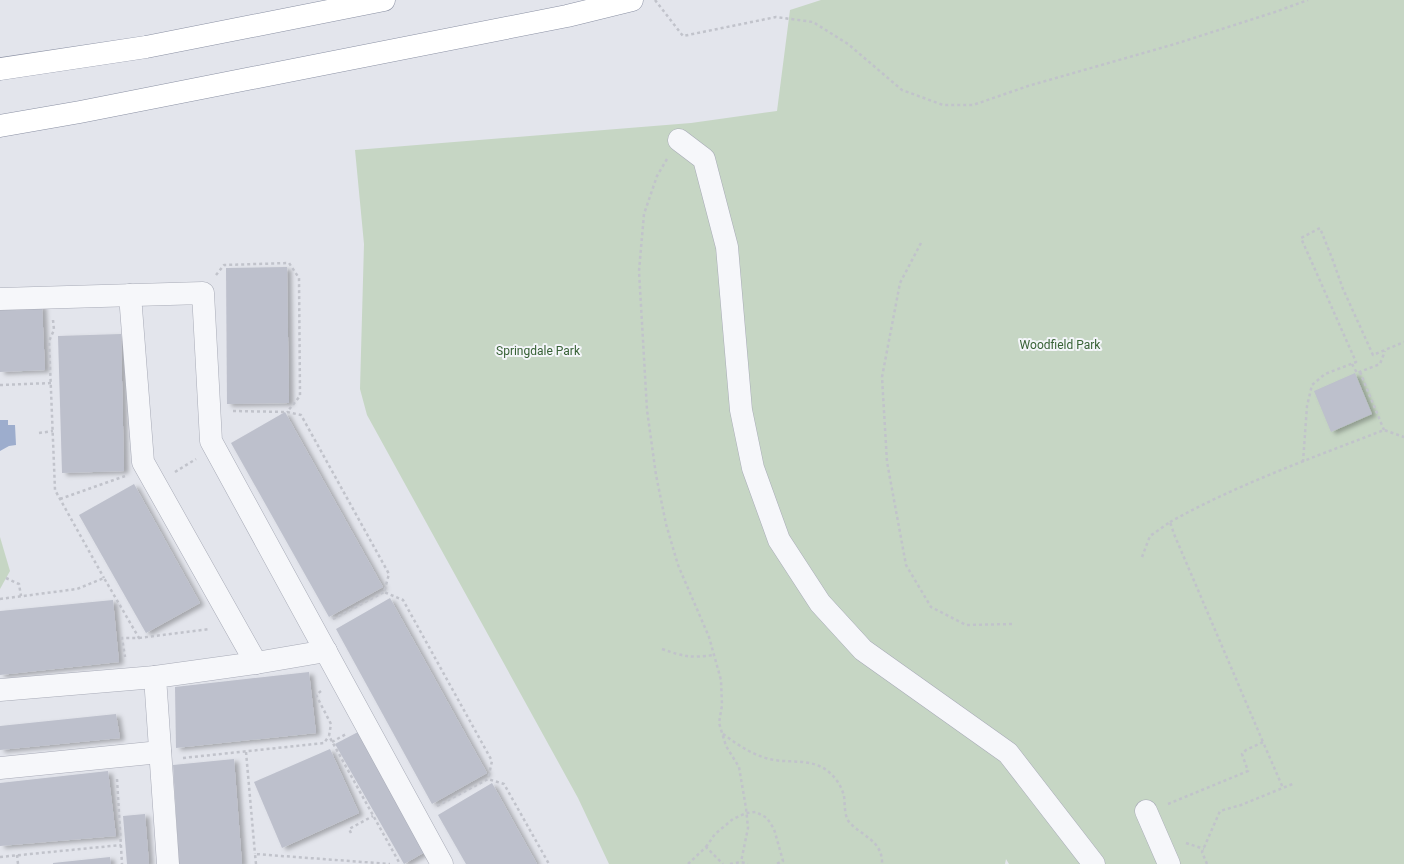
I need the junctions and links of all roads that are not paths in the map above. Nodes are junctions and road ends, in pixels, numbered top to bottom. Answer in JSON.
{"nodes":[{"id":1,"x":384,"y":0,"type":"edge"},
{"id":2,"x":632,"y":0,"type":"edge"},
{"id":3,"x":0,"y":69,"type":"edge"},
{"id":4,"x":0,"y":126,"type":"edge"},
{"id":5,"x":679,"y":140,"type":"road end"},
{"id":6,"x":130,"y":295,"type":"junction"},
{"id":7,"x":0,"y":299,"type":"edge"},
{"id":8,"x":326,"y":651,"type":"junction"},
{"id":9,"x":256,"y":663,"type":"junction"},
{"id":10,"x":155,"y":677,"type":"junction"},
{"id":11,"x":0,"y":690,"type":"edge"},
{"id":12,"x":160,"y":752,"type":"junction"},
{"id":13,"x":0,"y":768,"type":"edge"},
{"id":14,"x":1146,"y":811,"type":"dead end"},
{"id":15,"x":168,"y":864,"type":"edge"},
{"id":16,"x":442,"y":864,"type":"edge"},
{"id":17,"x":1094,"y":864,"type":"edge"},
{"id":18,"x":1169,"y":864,"type":"edge"}],
"edges":[{"from":1,"to":3,"type":"highway"},
{"from":2,"to":4,"type":"highway"},
{"from":5,"to":17,"type":"lane"},
{"from":6,"to":7,"type":"lane"},
{"from":6,"to":8,"type":"lane"},
{"from":6,"to":9,"type":"lane"},
{"from":8,"to":9,"type":"lane"},
{"from":8,"to":16,"type":"lane"},
{"from":9,"to":10,"type":"lane"},
{"from":10,"to":11,"type":"lane"},
{"from":10,"to":12,"type":"lane"},
{"from":12,"to":13,"type":"lane"},
{"from":12,"to":15,"type":"lane"},
{"from":14,"to":18,"type":"lane"}]}
